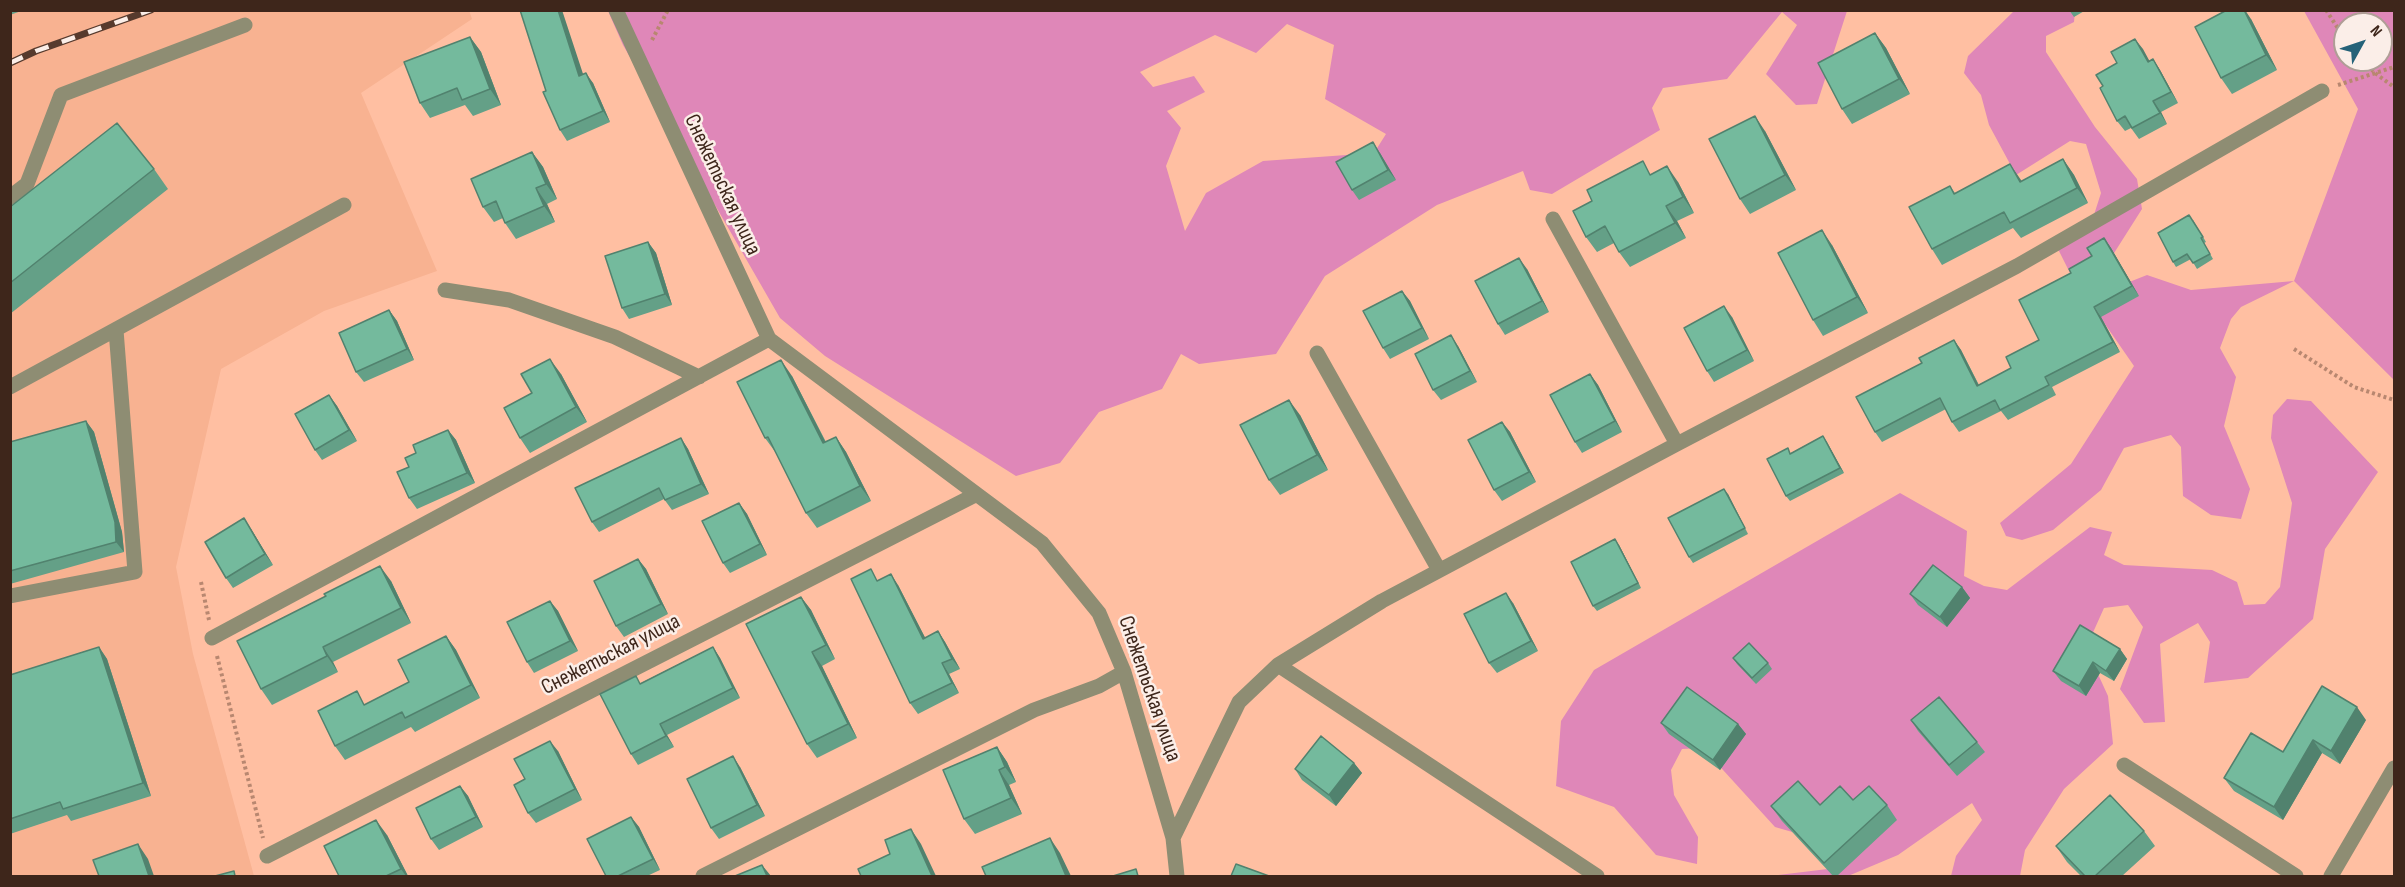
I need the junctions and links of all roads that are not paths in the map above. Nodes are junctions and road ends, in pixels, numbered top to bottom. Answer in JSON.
{"nodes":[{"id":1,"x":616,"y":10,"type":"edge"},
{"id":2,"x":245,"y":25,"type":"dead end"},
{"id":3,"x":2322,"y":91,"type":"road end"},
{"id":4,"x":10,"y":197,"type":"edge"},
{"id":5,"x":344,"y":205,"type":"dead end"},
{"id":6,"x":1553,"y":219,"type":"dead end"},
{"id":7,"x":445,"y":290,"type":"dead end"},
{"id":8,"x":116,"y":330,"type":"junction"},
{"id":9,"x":769,"y":339,"type":"junction"},
{"id":10,"x":1317,"y":353,"type":"dead end"},
{"id":11,"x":699,"y":377,"type":"junction"},
{"id":12,"x":10,"y":387,"type":"edge"},
{"id":13,"x":1677,"y":444,"type":"junction"},
{"id":14,"x":975,"y":495,"type":"junction"},
{"id":15,"x":1439,"y":570,"type":"junction"},
{"id":16,"x":10,"y":596,"type":"edge"},
{"id":17,"x":212,"y":638,"type":"road end"},
{"id":18,"x":1278,"y":665,"type":"junction"},
{"id":19,"x":1124,"y":672,"type":"junction"},
{"id":20,"x":2124,"y":765,"type":"dead end"},
{"id":21,"x":2394,"y":768,"type":"edge"},
{"id":22,"x":1173,"y":838,"type":"junction"},
{"id":23,"x":267,"y":856,"type":"road end"},
{"id":24,"x":703,"y":876,"type":"edge"},
{"id":25,"x":1177,"y":876,"type":"edge"},
{"id":26,"x":1597,"y":876,"type":"edge"},
{"id":27,"x":2296,"y":876,"type":"edge"},
{"id":28,"x":2331,"y":876,"type":"edge"}],
"edges":[{"from":1,"to":9,"type":"street","name":"Снежетьская улица"},
{"from":2,"to":4,"type":"street"},
{"from":3,"to":13,"type":"street"},
{"from":5,"to":8,"type":"street"},
{"from":6,"to":13,"type":"street"},
{"from":7,"to":11,"type":"street"},
{"from":8,"to":12,"type":"street"},
{"from":8,"to":16,"type":"street"},
{"from":9,"to":11,"type":"street"},
{"from":9,"to":14,"type":"street","name":"Снежетьская улица"},
{"from":10,"to":15,"type":"street"},
{"from":11,"to":17,"type":"street"},
{"from":13,"to":15,"type":"street"},
{"from":14,"to":19,"type":"street","name":"Снежетьская улица"},
{"from":14,"to":23,"type":"street","name":"Снежетьская улица"},
{"from":15,"to":18,"type":"street"},
{"from":18,"to":22,"type":"street"},
{"from":18,"to":26,"type":"street"},
{"from":19,"to":22,"type":"street","name":"Снежетьская улица"},
{"from":19,"to":24,"type":"street"},
{"from":20,"to":27,"type":"street"},
{"from":21,"to":28,"type":"street"},
{"from":22,"to":25,"type":"street","name":"Снежетьская улица"}]}
